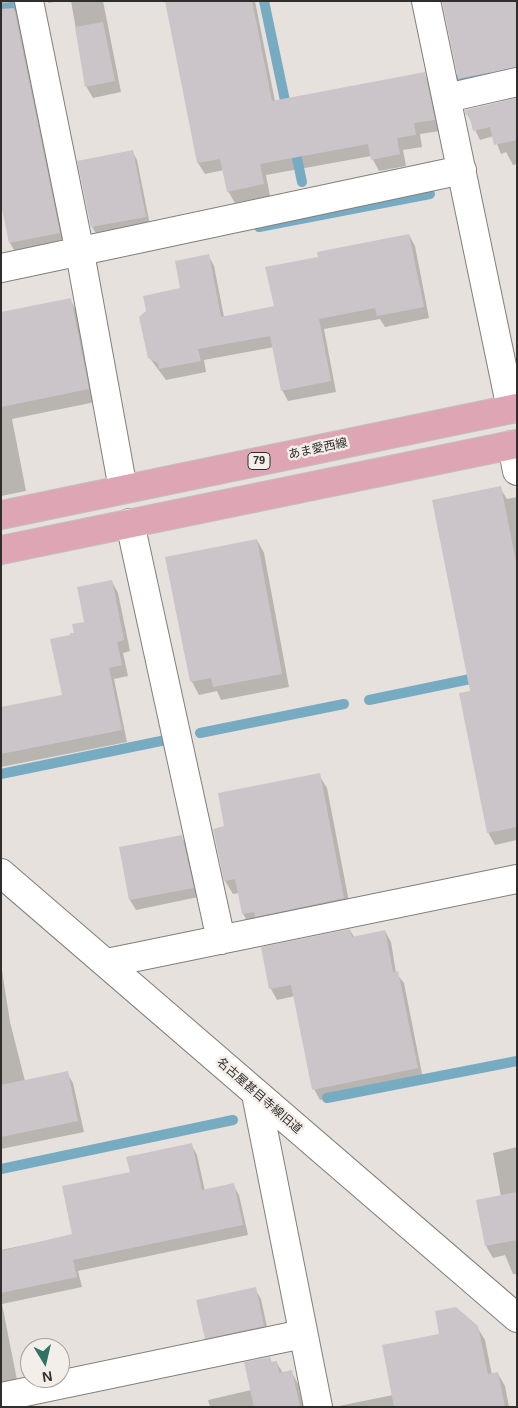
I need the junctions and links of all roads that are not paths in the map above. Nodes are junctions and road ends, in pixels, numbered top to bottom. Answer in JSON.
{"nodes":[{"id":1,"x":30,"y":1,"type":"edge"},
{"id":2,"x":426,"y":1,"type":"edge"},
{"id":3,"x":517,"y":82,"type":"edge"},
{"id":4,"x":447,"y":98,"type":"junction"},
{"id":5,"x":462,"y":170,"type":"junction"},
{"id":6,"x":80,"y":252,"type":"junction"},
{"id":7,"x":1,"y":268,"type":"edge"},
{"id":8,"x":514,"y":409,"type":"edge"},
{"id":9,"x":515,"y":453,"type":"edge"},
{"id":10,"x":123,"y":489,"type":"junction"},
{"id":11,"x":1,"y":515,"type":"edge"},
{"id":12,"x":130,"y":523,"type":"junction"},
{"id":13,"x":1,"y":550,"type":"edge"},
{"id":14,"x":1,"y":873,"type":"edge"},
{"id":15,"x":517,"y":878,"type":"edge"},
{"id":16,"x":220,"y":940,"type":"junction"},
{"id":17,"x":107,"y":963,"type":"junction"},
{"id":18,"x":256,"y":1094,"type":"junction"},
{"id":19,"x":517,"y":1318,"type":"edge"},
{"id":20,"x":303,"y":1334,"type":"junction"},
{"id":21,"x":1,"y":1396,"type":"edge"},
{"id":22,"x":318,"y":1407,"type":"edge"}],
"edges":[{"from":1,"to":6,"type":"street"},
{"from":2,"to":4,"type":"street"},
{"from":3,"to":4,"type":"street"},
{"from":4,"to":5,"type":"street"},
{"from":5,"to":6,"type":"street"},
{"from":5,"to":8,"type":"street"},
{"from":6,"to":7,"type":"street"},
{"from":6,"to":10,"type":"street"},
{"from":8,"to":10,"type":"main road","name":"あま愛西線","number":"79"},
{"from":9,"to":12,"type":"main road"},
{"from":10,"to":11,"type":"main road","name":"あま愛西線","number":"79"},
{"from":12,"to":13,"type":"main road"},
{"from":12,"to":16,"type":"street"},
{"from":14,"to":17,"type":"street","name":"名古屋甚目寺線旧道"},
{"from":15,"to":16,"type":"street"},
{"from":16,"to":17,"type":"street"},
{"from":17,"to":18,"type":"street","name":"名古屋甚目寺線旧道"},
{"from":18,"to":19,"type":"street","name":"名古屋甚目寺線旧道"},
{"from":18,"to":20,"type":"street"},
{"from":20,"to":21,"type":"street"},
{"from":20,"to":22,"type":"street"}]}
